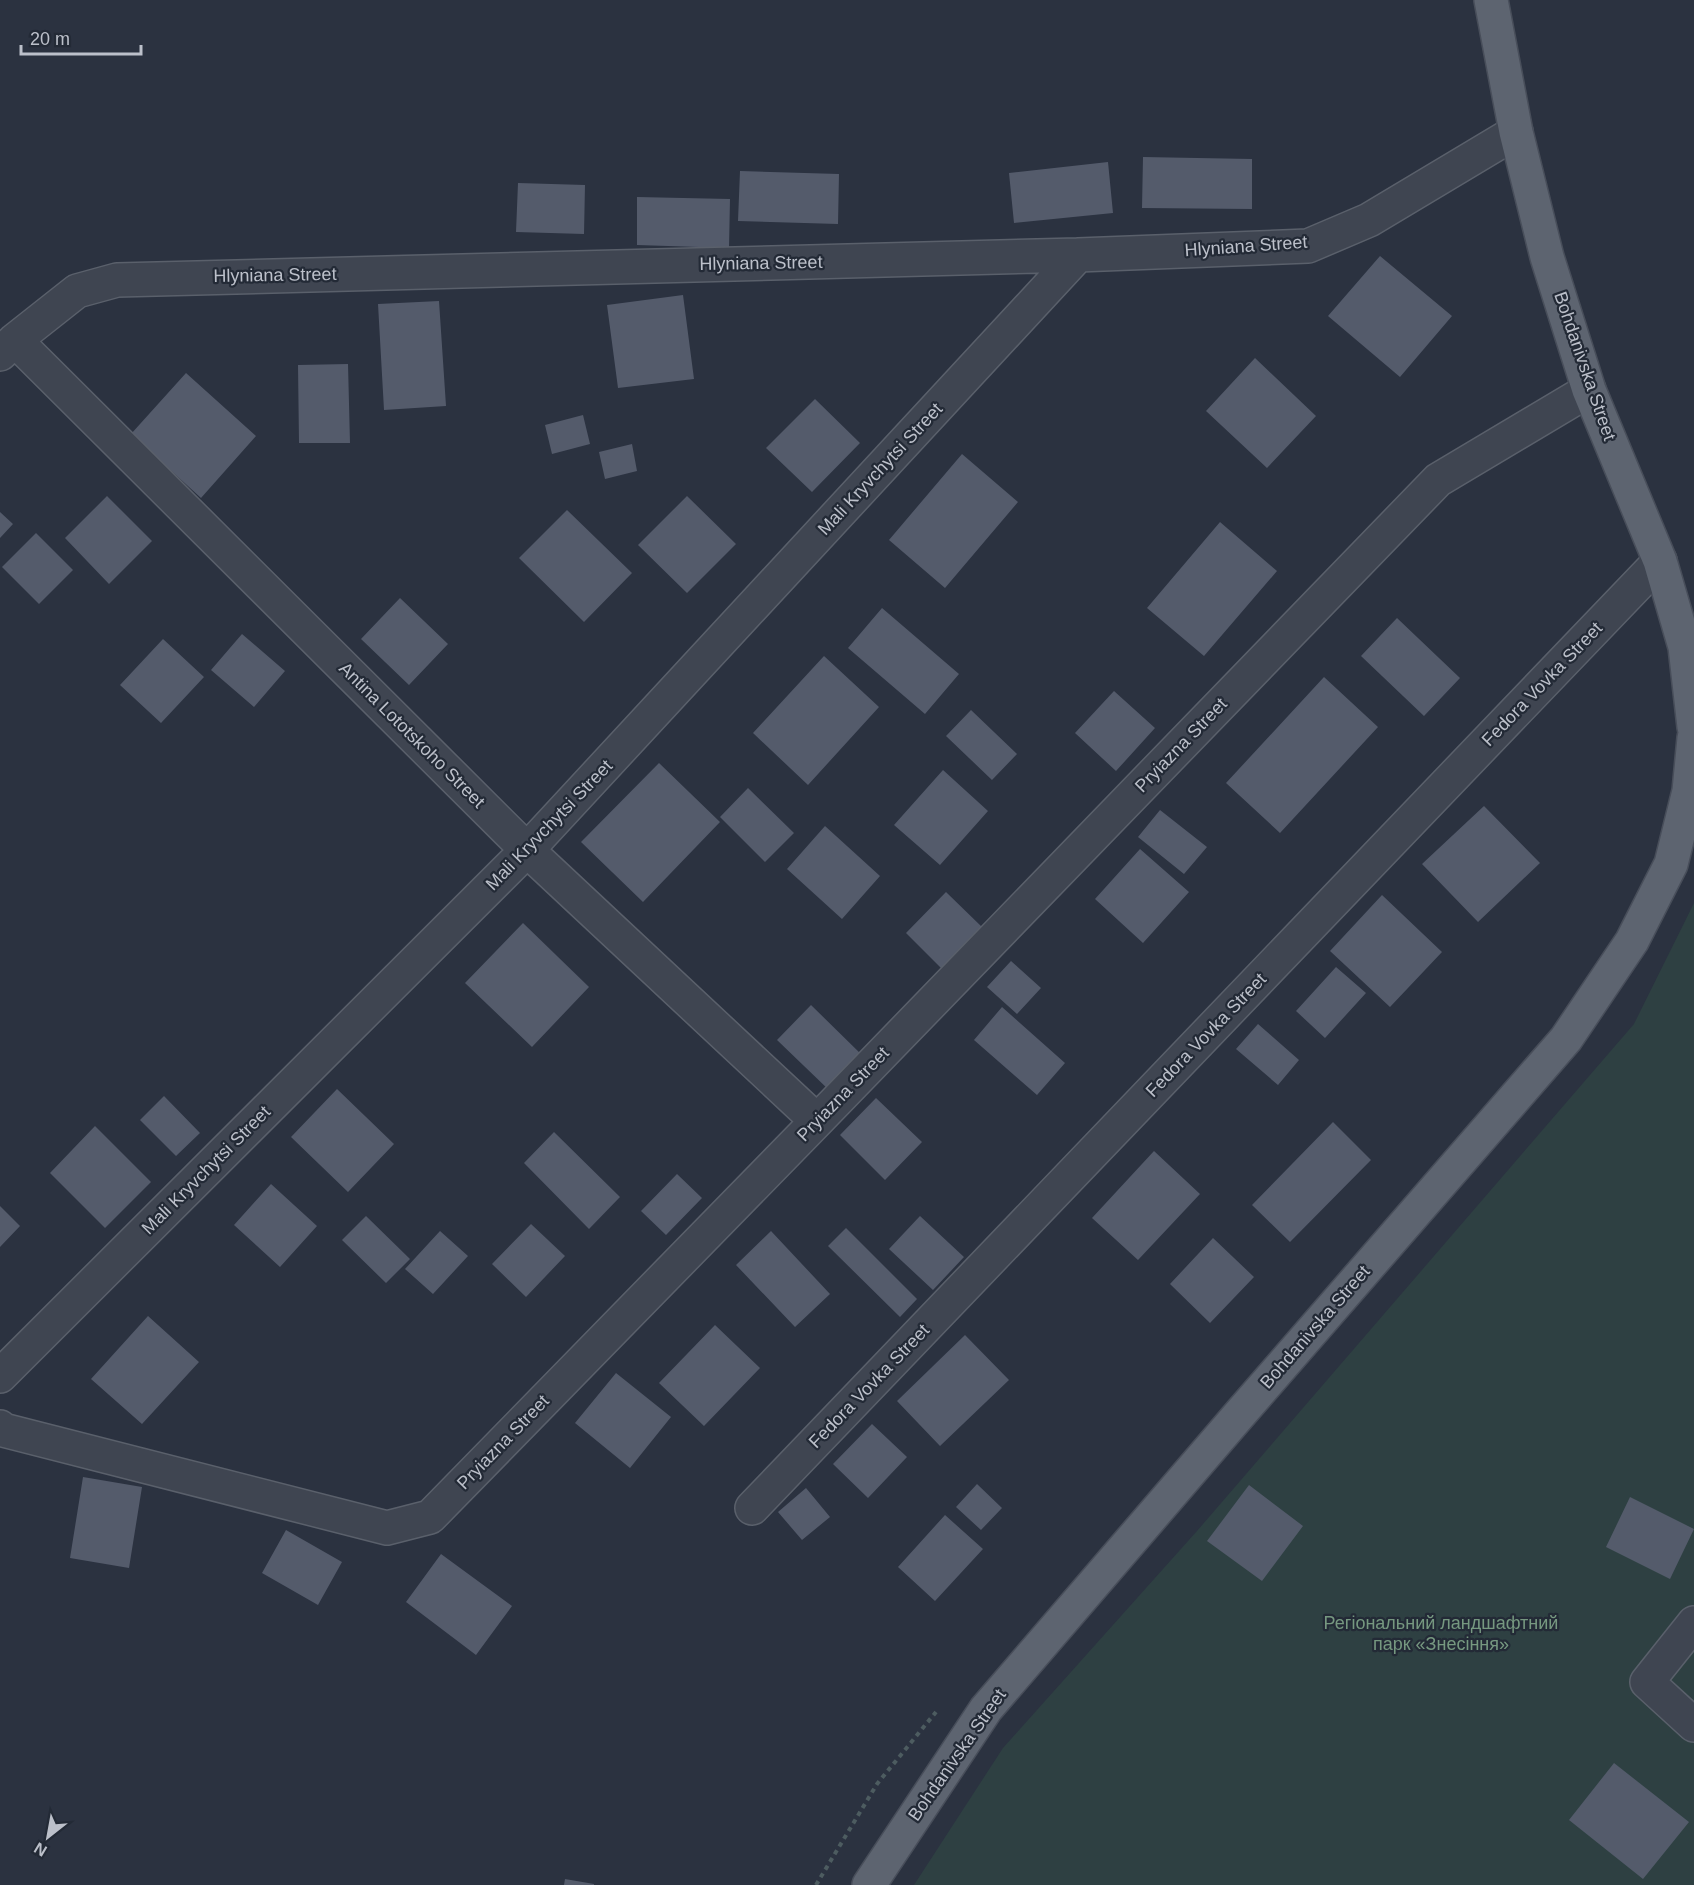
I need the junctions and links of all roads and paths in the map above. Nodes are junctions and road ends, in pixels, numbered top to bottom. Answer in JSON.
{"nodes":[{"id":1,"x":1491,"y":0,"type":"edge"},
{"id":2,"x":1516,"y":132,"type":"junction"},
{"id":3,"x":1078,"y":255,"type":"junction"},
{"id":4,"x":7,"y":347,"type":"edge"},
{"id":5,"x":1589,"y":390,"type":"junction"},
{"id":6,"x":1660,"y":561,"type":"junction"},
{"id":7,"x":1694,"y":727,"type":"edge"},
{"id":8,"x":1694,"y":738,"type":"edge"},
{"id":9,"x":527,"y":850,"type":"junction"},
{"id":10,"x":817,"y":1121,"type":"junction"},
{"id":11,"x":0,"y":1376,"type":"edge"},
{"id":12,"x":2,"y":1428,"type":"edge"},
{"id":13,"x":752,"y":1508,"type":"dead end"},
{"id":14,"x":1694,"y":1623,"type":"edge"},
{"id":15,"x":936,"y":1712,"type":"dead end"},
{"id":16,"x":1694,"y":1725,"type":"edge"},
{"id":17,"x":816,"y":1885,"type":"edge"},
{"id":18,"x":869,"y":1885,"type":"edge"}],
"edges":[{"from":1,"to":2,"type":"main road","name":"Bohdanivska Street"},
{"from":2,"to":3,"type":"street","name":"Hlyniana Street"},
{"from":2,"to":5,"type":"main road","name":"Bohdanivska Street"},
{"from":3,"to":4,"type":"street","name":"Hlyniana Street"},
{"from":3,"to":9,"type":"street","name":"Mali Kryvchytsi Street"},
{"from":4,"to":9,"type":"street","name":"Antina Lototskoho Street"},
{"from":5,"to":6,"type":"main road","name":"Bohdanivska Street"},
{"from":5,"to":10,"type":"street","name":"Pryiazna Street"},
{"from":6,"to":7,"type":"main road","name":"Bohdanivska Street"},
{"from":6,"to":13,"type":"street","name":"Fedora Vovka Street"},
{"from":8,"to":18,"type":"main road","name":"Bohdanivska Street"},
{"from":9,"to":10,"type":"street","name":"Antina Lototskoho Street"},
{"from":9,"to":11,"type":"street","name":"Mali Kryvchytsi Street"},
{"from":10,"to":12,"type":"street","name":"Pryiazna Street"},
{"from":14,"to":16,"type":"street"},
{"from":15,"to":17,"type":"path"}]}
